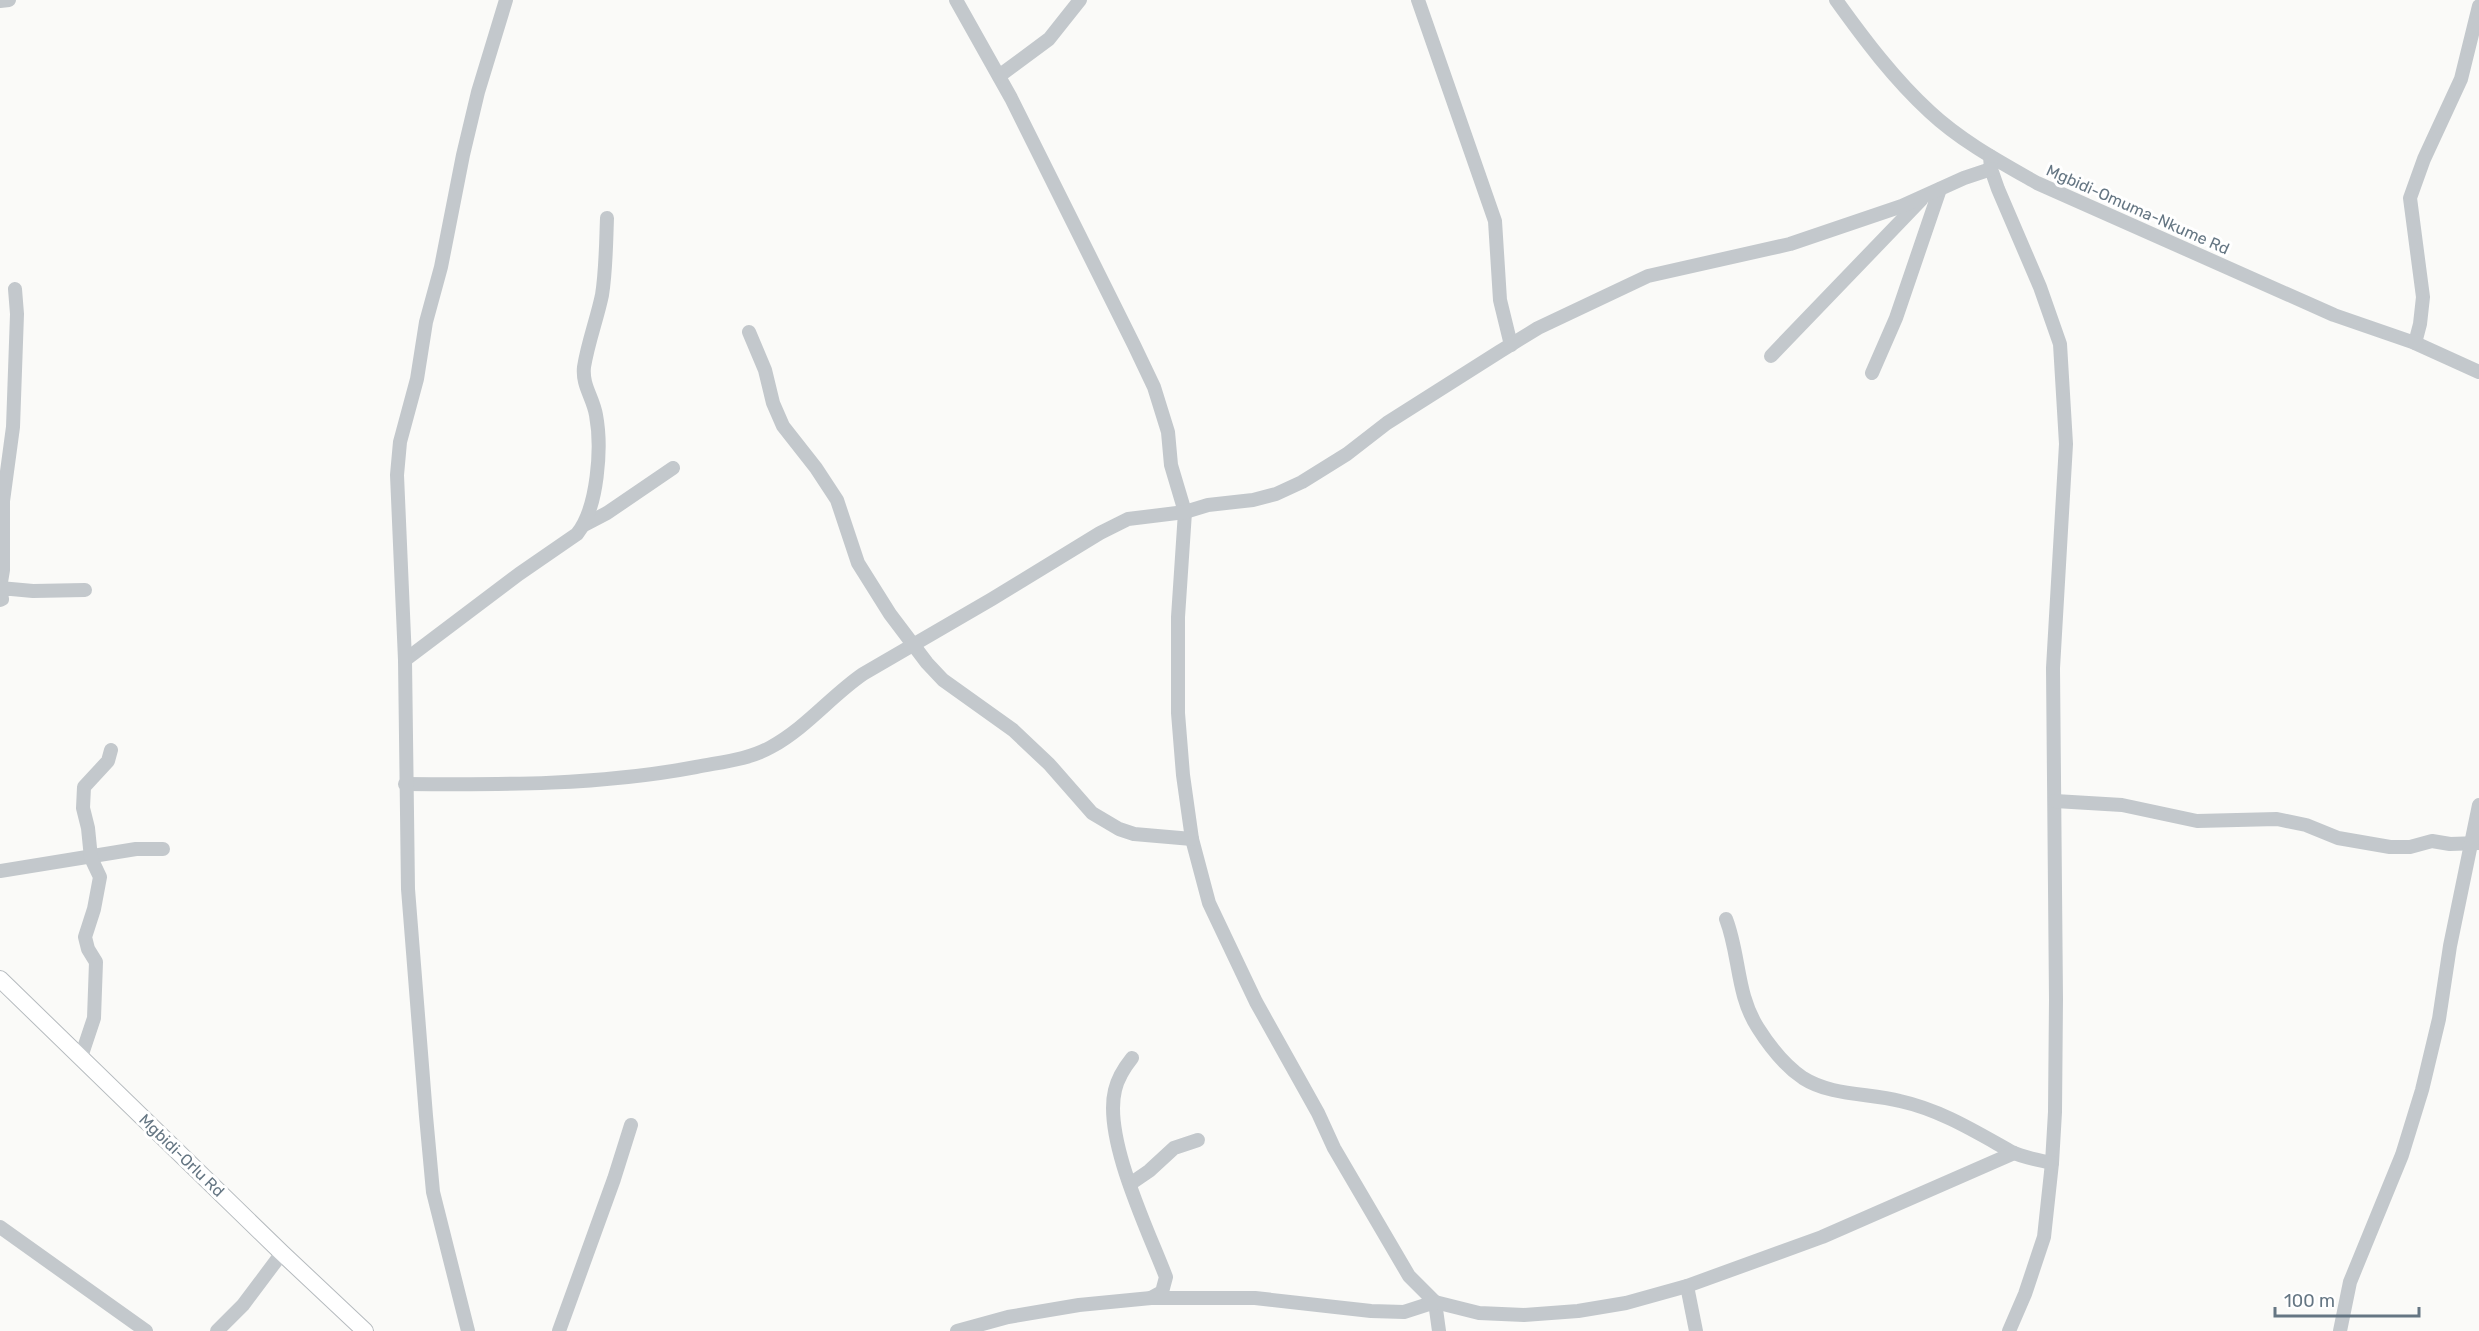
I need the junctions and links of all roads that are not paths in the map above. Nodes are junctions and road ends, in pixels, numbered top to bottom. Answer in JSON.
{"nodes":[{"id":1,"x":9,"y":0,"type":"edge"},
{"id":2,"x":506,"y":0,"type":"edge"},
{"id":3,"x":956,"y":0,"type":"edge"},
{"id":4,"x":1080,"y":0,"type":"edge"},
{"id":5,"x":1418,"y":0,"type":"edge"},
{"id":6,"x":1836,"y":0,"type":"edge"},
{"id":7,"x":0,"y":1,"type":"edge"},
{"id":8,"x":2479,"y":6,"type":"edge"},
{"id":9,"x":999,"y":76,"type":"junction"},
{"id":10,"x":1990,"y":162,"type":"junction"},
{"id":11,"x":1940,"y":189,"type":"junction"},
{"id":12,"x":1926,"y":196,"type":"junction"},
{"id":13,"x":607,"y":218,"type":"dead end"},
{"id":14,"x":15,"y":289,"type":"dead end"},
{"id":15,"x":749,"y":332,"type":"dead end"},
{"id":16,"x":2415,"y":343,"type":"junction"},
{"id":17,"x":1511,"y":345,"type":"junction"},
{"id":18,"x":1771,"y":357,"type":"dead end"},
{"id":19,"x":2479,"y":372,"type":"edge"},
{"id":20,"x":1872,"y":373,"type":"dead end"},
{"id":21,"x":673,"y":468,"type":"dead end"},
{"id":22,"x":1185,"y":512,"type":"junction"},
{"id":23,"x":584,"y":525,"type":"junction"},
{"id":24,"x":0,"y":588,"type":"edge"},
{"id":25,"x":85,"y":590,"type":"dead end"},
{"id":26,"x":0,"y":600,"type":"edge"},
{"id":27,"x":914,"y":645,"type":"junction"},
{"id":28,"x":405,"y":660,"type":"junction"},
{"id":29,"x":111,"y":750,"type":"dead end"},
{"id":30,"x":405,"y":784,"type":"junction"},
{"id":31,"x":2055,"y":801,"type":"junction"},
{"id":32,"x":2479,"y":805,"type":"edge"},
{"id":33,"x":1192,"y":839,"type":"junction"},
{"id":34,"x":2475,"y":843,"type":"edge"},
{"id":35,"x":163,"y":849,"type":"dead end"},
{"id":36,"x":90,"y":858,"type":"junction"},
{"id":37,"x":0,"y":871,"type":"edge"},
{"id":38,"x":1726,"y":919,"type":"dead end"},
{"id":39,"x":0,"y":979,"type":"edge"},
{"id":40,"x":81,"y":1057,"type":"junction"},
{"id":41,"x":1132,"y":1058,"type":"dead end"},
{"id":42,"x":631,"y":1125,"type":"dead end"},
{"id":43,"x":1198,"y":1140,"type":"dead end"},
{"id":44,"x":2014,"y":1153,"type":"junction"},
{"id":45,"x":2052,"y":1163,"type":"junction"},
{"id":46,"x":1130,"y":1184,"type":"junction"},
{"id":47,"x":0,"y":1227,"type":"edge"},
{"id":48,"x":282,"y":1253,"type":"junction"},
{"id":49,"x":1687,"y":1286,"type":"junction"},
{"id":50,"x":1151,"y":1298,"type":"junction"},
{"id":51,"x":1435,"y":1302,"type":"junction"},
{"id":52,"x":147,"y":1331,"type":"edge"},
{"id":53,"x":217,"y":1331,"type":"edge"},
{"id":54,"x":365,"y":1331,"type":"edge"},
{"id":55,"x":468,"y":1331,"type":"edge"},
{"id":56,"x":559,"y":1331,"type":"edge"},
{"id":57,"x":957,"y":1331,"type":"edge"},
{"id":58,"x":1439,"y":1331,"type":"edge"},
{"id":59,"x":1696,"y":1331,"type":"edge"},
{"id":60,"x":2009,"y":1331,"type":"edge"},
{"id":61,"x":2340,"y":1331,"type":"edge"}],
"edges":[{"from":1,"to":7,"type":"street"},
{"from":2,"to":28,"type":"street"},
{"from":3,"to":9,"type":"street"},
{"from":4,"to":9,"type":"street"},
{"from":5,"to":17,"type":"street"},
{"from":6,"to":10,"type":"street","name":"Mgbidi-Omuma-Nkume Rd"},
{"from":8,"to":16,"type":"street"},
{"from":9,"to":22,"type":"street"},
{"from":10,"to":11,"type":"street"},
{"from":10,"to":16,"type":"street","name":"Mgbidi-Omuma-Nkume Rd"},
{"from":10,"to":31,"type":"street"},
{"from":11,"to":12,"type":"street"},
{"from":11,"to":20,"type":"street"},
{"from":12,"to":17,"type":"street"},
{"from":12,"to":18,"type":"street"},
{"from":13,"to":23,"type":"street"},
{"from":14,"to":24,"type":"street"},
{"from":15,"to":27,"type":"street"},
{"from":16,"to":19,"type":"street","name":"Mgbidi-Omuma-Nkume Rd"},
{"from":17,"to":22,"type":"street"},
{"from":21,"to":23,"type":"street"},
{"from":22,"to":27,"type":"street"},
{"from":22,"to":33,"type":"street"},
{"from":23,"to":28,"type":"street"},
{"from":24,"to":25,"type":"street"},
{"from":24,"to":26,"type":"street"},
{"from":27,"to":30,"type":"street"},
{"from":27,"to":33,"type":"street"},
{"from":28,"to":30,"type":"street"},
{"from":29,"to":36,"type":"street"},
{"from":30,"to":55,"type":"street"},
{"from":31,"to":34,"type":"street"},
{"from":31,"to":45,"type":"street"},
{"from":32,"to":34,"type":"street"},
{"from":33,"to":51,"type":"street"},
{"from":34,"to":61,"type":"street"},
{"from":35,"to":36,"type":"street"},
{"from":36,"to":37,"type":"street"},
{"from":36,"to":40,"type":"street"},
{"from":38,"to":44,"type":"street"},
{"from":39,"to":40,"type":"main road","name":"Mgbidi-Orlu Rd"},
{"from":40,"to":48,"type":"main road","name":"Mgbidi-Orlu Rd"},
{"from":41,"to":46,"type":"street"},
{"from":42,"to":56,"type":"street"},
{"from":43,"to":46,"type":"street"},
{"from":44,"to":45,"type":"street"},
{"from":44,"to":49,"type":"street"},
{"from":45,"to":60,"type":"street"},
{"from":46,"to":50,"type":"street"},
{"from":47,"to":52,"type":"street"},
{"from":48,"to":53,"type":"street"},
{"from":48,"to":54,"type":"main road","name":"Mgbidi-Orlu Rd"},
{"from":49,"to":51,"type":"street"},
{"from":49,"to":59,"type":"street"},
{"from":50,"to":51,"type":"street"},
{"from":50,"to":57,"type":"street"},
{"from":51,"to":58,"type":"street"}]}
